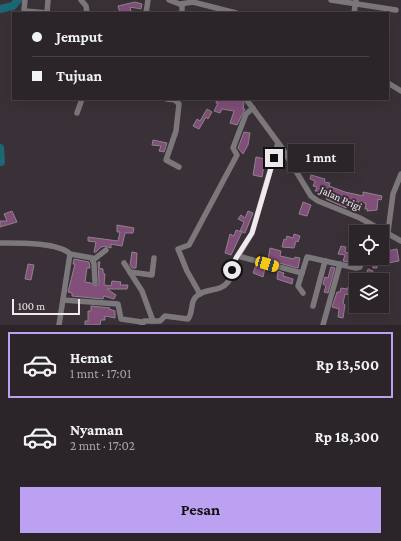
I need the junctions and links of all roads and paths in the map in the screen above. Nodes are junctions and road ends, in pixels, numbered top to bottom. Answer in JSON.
{"nodes":[{"id":1,"x":25,"y":0,"type":"edge"},
{"id":2,"x":48,"y":0,"type":"edge"},
{"id":3,"x":81,"y":0,"type":"edge"},
{"id":4,"x":148,"y":0,"type":"edge"},
{"id":5,"x":169,"y":0,"type":"edge"},
{"id":6,"x":331,"y":0,"type":"edge"},
{"id":7,"x":356,"y":2,"type":"edge"},
{"id":8,"x":180,"y":4,"type":"junction"},
{"id":9,"x":396,"y":10,"type":"dead end"},
{"id":10,"x":36,"y":12,"type":"edge"},
{"id":11,"x":47,"y":12,"type":"edge"},
{"id":12,"x":87,"y":12,"type":"edge"},
{"id":13,"x":146,"y":12,"type":"edge"},
{"id":14,"x":182,"y":12,"type":"edge"},
{"id":15,"x":232,"y":12,"type":"edge"},
{"id":16,"x":354,"y":12,"type":"edge"},
{"id":17,"x":389,"y":84,"type":"edge"},
{"id":18,"x":401,"y":91,"type":"edge"},
{"id":19,"x":82,"y":100,"type":"edge"},
{"id":20,"x":176,"y":100,"type":"edge"},
{"id":21,"x":247,"y":100,"type":"edge"},
{"id":22,"x":253,"y":108,"type":"junction"},
{"id":23,"x":77,"y":113,"type":"dead end"},
{"id":24,"x":278,"y":143,"type":"junction"},
{"id":25,"x":180,"y":167,"type":"dead end"},
{"id":26,"x":401,"y":174,"type":"edge"},
{"id":27,"x":374,"y":225,"type":"edge"},
{"id":28,"x":389,"y":225,"type":"edge"},
{"id":29,"x":389,"y":233,"type":"edge"},
{"id":30,"x":401,"y":241,"type":"edge"},
{"id":31,"x":0,"y":243,"type":"edge"},
{"id":32,"x":106,"y":250,"type":"dead end"},
{"id":33,"x":70,"y":254,"type":"junction"},
{"id":34,"x":238,"y":256,"type":"junction"},
{"id":35,"x":154,"y":258,"type":"dead end"},
{"id":36,"x":93,"y":260,"type":"junction"},
{"id":37,"x":325,"y":261,"type":"junction"},
{"id":38,"x":124,"y":263,"type":"dead end"},
{"id":39,"x":340,"y":264,"type":"junction"},
{"id":40,"x":361,"y":265,"type":"edge"},
{"id":41,"x":130,"y":272,"type":"junction"},
{"id":42,"x":302,"y":273,"type":"junction"},
{"id":43,"x":95,"y":282,"type":"dead end"},
{"id":44,"x":303,"y":293,"type":"dead end"},
{"id":45,"x":200,"y":294,"type":"junction"},
{"id":46,"x":63,"y":300,"type":"junction"},
{"id":47,"x":313,"y":306,"type":"dead end"},
{"id":48,"x":153,"y":321,"type":"junction"},
{"id":49,"x":142,"y":324,"type":"edge"},
{"id":50,"x":59,"y":325,"type":"edge"},
{"id":51,"x":323,"y":325,"type":"edge"}],
"edges":[{"from":1,"to":10,"type":"street"},
{"from":2,"to":11,"type":"street"},
{"from":3,"to":12,"type":"street"},
{"from":4,"to":13,"type":"street"},
{"from":5,"to":8,"type":"street"},
{"from":6,"to":7,"type":"street"},
{"from":7,"to":9,"type":"street"},
{"from":7,"to":16,"type":"street"},
{"from":8,"to":14,"type":"street"},
{"from":8,"to":15,"type":"street"},
{"from":17,"to":18,"type":"street"},
{"from":19,"to":23,"type":"street"},
{"from":20,"to":25,"type":"street"},
{"from":21,"to":22,"type":"street","name":"Jalan Prigi"},
{"from":22,"to":24,"type":"street","name":"Jalan Prigi"},
{"from":22,"to":45,"type":"street"},
{"from":24,"to":27,"type":"street","name":"Jalan Prigi"},
{"from":24,"to":34,"type":"street"},
{"from":26,"to":28,"type":"street"},
{"from":29,"to":30,"type":"street","name":"Jalan Prigi"},
{"from":31,"to":33,"type":"street"},
{"from":32,"to":36,"type":"street"},
{"from":33,"to":36,"type":"street"},
{"from":33,"to":46,"type":"street"},
{"from":34,"to":42,"type":"street"},
{"from":34,"to":45,"type":"street"},
{"from":35,"to":41,"type":"street"},
{"from":36,"to":43,"type":"street"},
{"from":37,"to":39,"type":"street"},
{"from":37,"to":42,"type":"street"},
{"from":37,"to":47,"type":"street"},
{"from":38,"to":41,"type":"street"},
{"from":39,"to":40,"type":"street"},
{"from":39,"to":51,"type":"street"},
{"from":41,"to":48,"type":"street"},
{"from":42,"to":44,"type":"street"},
{"from":45,"to":48,"type":"street"},
{"from":46,"to":49,"type":"street"},
{"from":46,"to":50,"type":"street"},
{"from":48,"to":49,"type":"street"}]}
